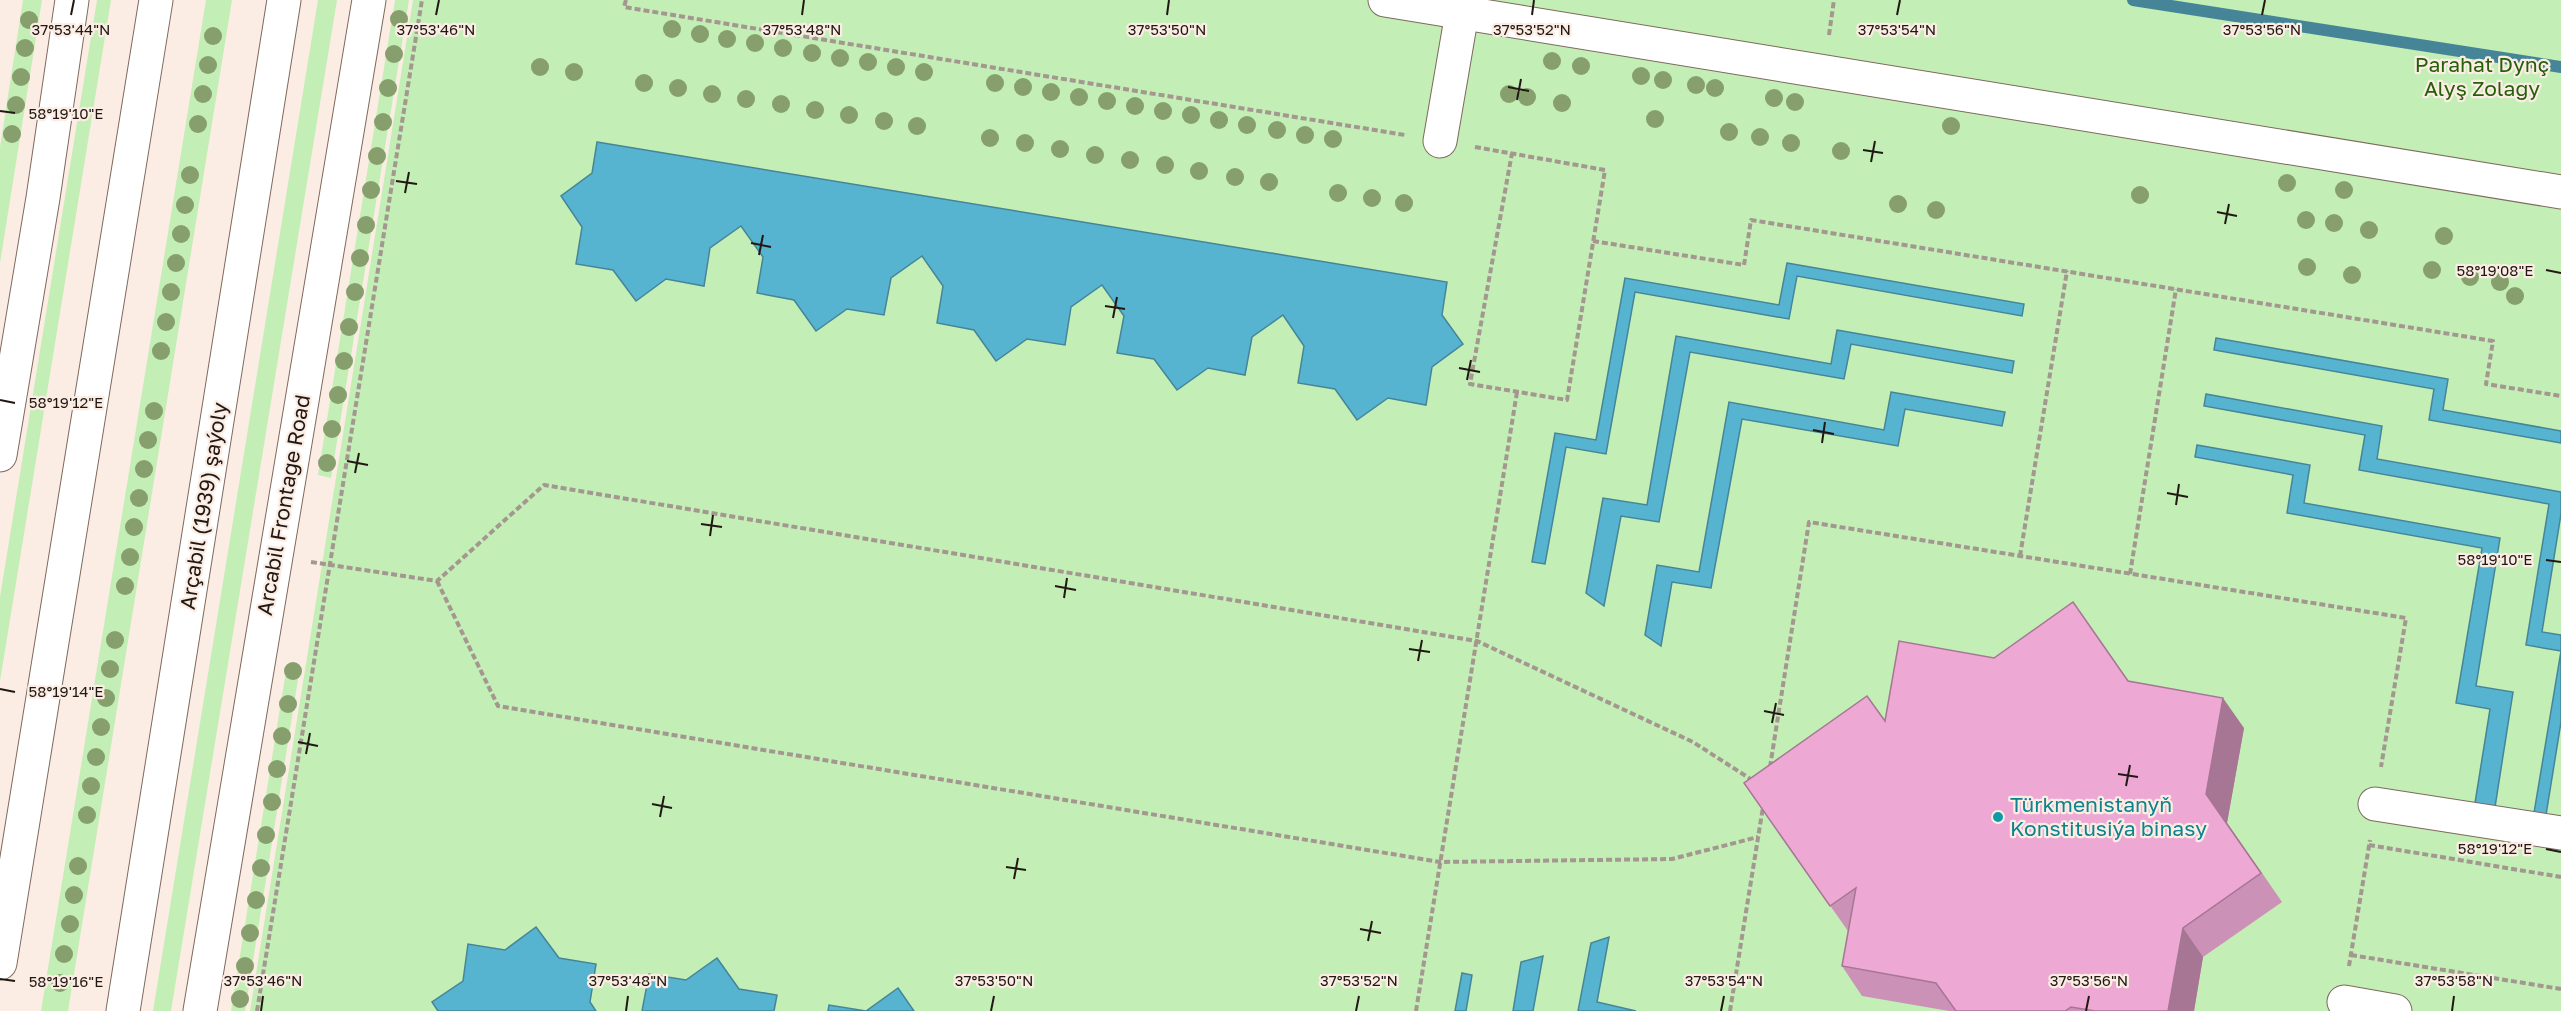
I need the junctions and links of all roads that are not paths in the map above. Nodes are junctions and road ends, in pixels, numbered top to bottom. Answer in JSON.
{"nodes":[{"id":1,"x":72,"y":0,"type":"edge"},
{"id":2,"x":156,"y":0,"type":"edge"},
{"id":3,"x":284,"y":0,"type":"edge"},
{"id":4,"x":369,"y":0,"type":"edge"},
{"id":5,"x":1385,"y":0,"type":"edge"},
{"id":6,"x":1462,"y":13,"type":"junction"},
{"id":7,"x":1440,"y":141,"type":"road end"},
{"id":8,"x":2561,"y":192,"type":"edge"},
{"id":9,"x":0,"y":455,"type":"edge"},
{"id":10,"x":2375,"y":804,"type":"road end"},
{"id":11,"x":2561,"y":833,"type":"edge"},
{"id":12,"x":0,"y":963,"type":"edge"},
{"id":13,"x":2344,"y":1002,"type":"road end"},
{"id":14,"x":123,"y":1011,"type":"edge"},
{"id":15,"x":200,"y":1011,"type":"edge"},
{"id":16,"x":2395,"y":1011,"type":"edge"}],
"edges":[{"from":1,"to":9,"type":"main road"},
{"from":2,"to":12,"type":"main road"},
{"from":3,"to":14,"type":"main road","name":"Arçabil (1939) şaýoly"},
{"from":4,"to":15,"type":"main road","name":"Arcabil Frontage Road"},
{"from":5,"to":6,"type":"main road"},
{"from":6,"to":7,"type":"main road"},
{"from":6,"to":8,"type":"main road"},
{"from":10,"to":11,"type":"main road"},
{"from":13,"to":16,"type":"main road"}]}
